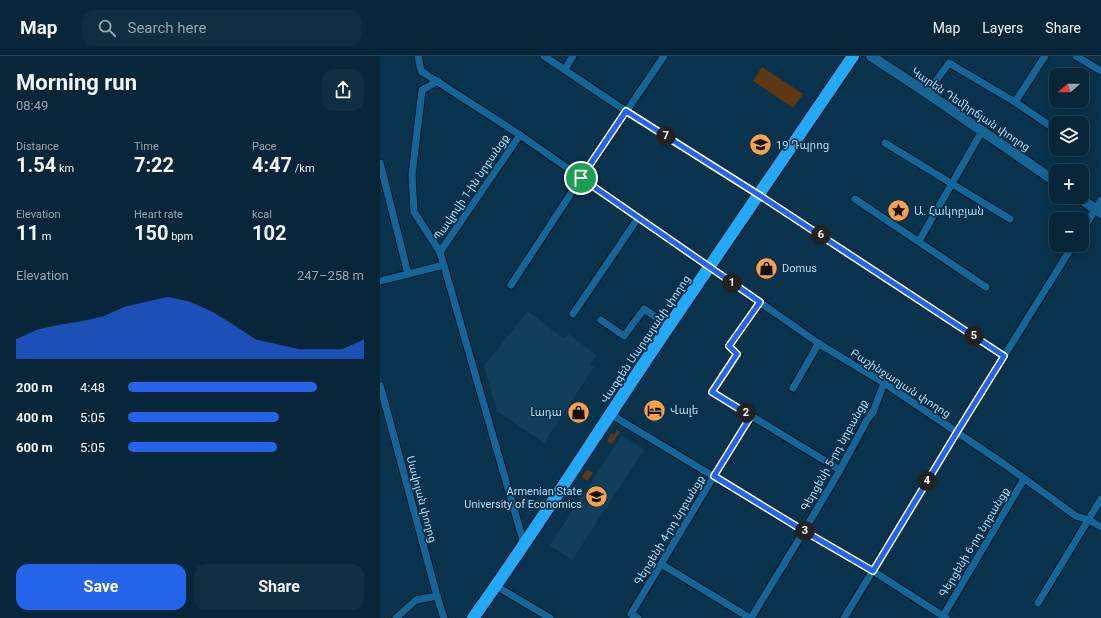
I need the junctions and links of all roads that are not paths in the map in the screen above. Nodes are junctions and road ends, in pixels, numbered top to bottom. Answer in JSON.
{"nodes":[{"id":1,"x":418,"y":56,"type":"edge"},
{"id":2,"x":544,"y":56,"type":"edge"},
{"id":3,"x":573,"y":56,"type":"edge"},
{"id":4,"x":664,"y":56,"type":"edge"},
{"id":5,"x":853,"y":56,"type":"edge"},
{"id":6,"x":871,"y":56,"type":"edge"},
{"id":7,"x":1045,"y":56,"type":"edge"},
{"id":8,"x":1076,"y":56,"type":"edge"},
{"id":9,"x":565,"y":70,"type":"junction"},
{"id":10,"x":1101,"y":71,"type":"edge"},
{"id":11,"x":438,"y":80,"type":"junction"},
{"id":12,"x":927,"y":93,"type":"junction"},
{"id":13,"x":1015,"y":102,"type":"junction"},
{"id":14,"x":626,"y":111,"type":"junction"},
{"id":15,"x":1049,"y":125,"type":"edge"},
{"id":16,"x":982,"y":131,"type":"junction"},
{"id":17,"x":520,"y":135,"type":"junction"},
{"id":18,"x":886,"y":143,"type":"dead end"},
{"id":19,"x":380,"y":163,"type":"edge"},
{"id":20,"x":1049,"y":177,"type":"edge"},
{"id":21,"x":581,"y":178,"type":"junction"},
{"id":22,"x":952,"y":183,"type":"junction"},
{"id":23,"x":759,"y":195,"type":"junction"},
{"id":24,"x":854,"y":199,"type":"dead end"},
{"id":25,"x":1101,"y":200,"type":"edge"},
{"id":26,"x":1088,"y":204,"type":"edge"},
{"id":27,"x":1098,"y":211,"type":"edge"},
{"id":28,"x":638,"y":218,"type":"junction"},
{"id":29,"x":1010,"y":220,"type":"dead end"},
{"id":30,"x":1089,"y":222,"type":"edge"},
{"id":31,"x":919,"y":242,"type":"junction"},
{"id":32,"x":440,"y":252,"type":"junction"},
{"id":33,"x":1069,"y":252,"type":"edge"},
{"id":34,"x":444,"y":265,"type":"junction"},
{"id":35,"x":709,"y":267,"type":"junction"},
{"id":36,"x":408,"y":274,"type":"junction"},
{"id":37,"x":380,"y":281,"type":"edge"},
{"id":38,"x":511,"y":285,"type":"dead end"},
{"id":39,"x":986,"y":287,"type":"dead end"},
{"id":40,"x":760,"y":302,"type":"junction"},
{"id":41,"x":573,"y":314,"type":"dead end"},
{"id":42,"x":601,"y":320,"type":"dead end"},
{"id":43,"x":669,"y":326,"type":"junction"},
{"id":44,"x":818,"y":343,"type":"junction"},
{"id":45,"x":1004,"y":356,"type":"junction"},
{"id":46,"x":884,"y":383,"type":"junction"},
{"id":47,"x":380,"y":385,"type":"edge"},
{"id":48,"x":793,"y":388,"type":"dead end"},
{"id":49,"x":610,"y":414,"type":"junction"},
{"id":50,"x":751,"y":416,"type":"junction"},
{"id":51,"x":957,"y":432,"type":"junction"},
{"id":52,"x":840,"y":470,"type":"junction"},
{"id":53,"x":714,"y":476,"type":"junction"},
{"id":54,"x":1024,"y":479,"type":"junction"},
{"id":55,"x":1101,"y":499,"type":"edge"},
{"id":56,"x":1089,"y":520,"type":"junction"},
{"id":57,"x":1101,"y":527,"type":"edge"},
{"id":58,"x":804,"y":531,"type":"junction"},
{"id":59,"x":524,"y":544,"type":"junction"},
{"id":60,"x":661,"y":564,"type":"junction"},
{"id":61,"x":873,"y":571,"type":"junction"},
{"id":62,"x":496,"y":586,"type":"junction"},
{"id":63,"x":437,"y":596,"type":"junction"},
{"id":64,"x":1038,"y":603,"type":"dead end"},
{"id":65,"x":634,"y":616,"type":"edge"},
{"id":66,"x":945,"y":617,"type":"edge"},
{"id":67,"x":396,"y":618,"type":"edge"},
{"id":68,"x":444,"y":618,"type":"edge"},
{"id":69,"x":473,"y":618,"type":"edge"},
{"id":70,"x":550,"y":618,"type":"edge"},
{"id":71,"x":750,"y":618,"type":"edge"},
{"id":72,"x":844,"y":618,"type":"edge"}],
"edges":[{"from":1,"to":11,"type":"street","name":"Բաշինջաղյան փողոց"},
{"from":2,"to":9,"type":"street"},
{"from":3,"to":9,"type":"street"},
{"from":4,"to":14,"type":"street"},
{"from":5,"to":23,"type":"highway","name":"Վազգեն Սարգսյանի փողոց"},
{"from":6,"to":12,"type":"street","name":"Կարեն Դեմիրճյան փողոց"},
{"from":7,"to":13,"type":"street"},
{"from":8,"to":10,"type":"street"},
{"from":9,"to":14,"type":"street"},
{"from":11,"to":17,"type":"street","name":"Բաշինջաղյան փողոց"},
{"from":11,"to":32,"type":"street"},
{"from":12,"to":13,"type":"street"},
{"from":12,"to":16,"type":"street","name":"Կարեն Դեմիրճյան փողոց"},
{"from":13,"to":15,"type":"street"},
{"from":14,"to":21,"type":"street"},
{"from":14,"to":23,"type":"street"},
{"from":16,"to":20,"type":"street","name":"Կարեն Դեմիրճյան փողոց"},
{"from":16,"to":22,"type":"street"},
{"from":17,"to":21,"type":"street","name":"Բաշինջաղյան փողոց"},
{"from":17,"to":32,"type":"street","name":"Պավլովի 1-ին նրբանցք"},
{"from":18,"to":22,"type":"street"},
{"from":19,"to":36,"type":"street"},
{"from":21,"to":28,"type":"street","name":"Բաշինջաղյան փողոց"},
{"from":21,"to":38,"type":"street"},
{"from":22,"to":29,"type":"street"},
{"from":22,"to":31,"type":"street"},
{"from":23,"to":35,"type":"highway","name":"Վազգեն Սարգսյանի փողոց"},
{"from":23,"to":45,"type":"street"},
{"from":24,"to":31,"type":"street"},
{"from":25,"to":27,"type":"street"},
{"from":26,"to":27,"type":"street"},
{"from":27,"to":30,"type":"street"},
{"from":28,"to":35,"type":"street","name":"Բաշինջաղյան փողոց"},
{"from":28,"to":41,"type":"street"},
{"from":31,"to":39,"type":"street"},
{"from":32,"to":34,"type":"street"},
{"from":33,"to":45,"type":"street"},
{"from":34,"to":36,"type":"street"},
{"from":34,"to":59,"type":"street"},
{"from":35,"to":40,"type":"street","name":"Բաշինջաղյան փողոց"},
{"from":35,"to":43,"type":"highway","name":"Վազգեն Սարգսյանի փողոց"},
{"from":36,"to":37,"type":"street"},
{"from":40,"to":44,"type":"street","name":"Բաշինջաղյան փողոց"},
{"from":40,"to":50,"type":"street"},
{"from":42,"to":43,"type":"street"},
{"from":43,"to":49,"type":"highway","name":"Վազգեն Սարգսյանի փողոց"},
{"from":44,"to":46,"type":"street","name":"Բաշինջաղյան փողոց"},
{"from":44,"to":48,"type":"street"},
{"from":45,"to":51,"type":"street"},
{"from":46,"to":51,"type":"street","name":"Բաշինջաղյան փողոց"},
{"from":46,"to":52,"type":"street","name":"Գերցենի 5-րդ նրբանցք"},
{"from":47,"to":63,"type":"street","name":"Սավոյան փողոց"},
{"from":49,"to":53,"type":"street"},
{"from":49,"to":59,"type":"highway","name":"Վազգեն Սարգսյանի փողոց"},
{"from":50,"to":52,"type":"street"},
{"from":50,"to":53,"type":"street","name":"Գերցենի 4-րդ նրբանցք"},
{"from":51,"to":54,"type":"street","name":"Բաշինջաղյան փողոց"},
{"from":51,"to":61,"type":"street"},
{"from":52,"to":58,"type":"street","name":"Գերցենի 5-րդ նրբանցք"},
{"from":53,"to":58,"type":"street"},
{"from":53,"to":60,"type":"street","name":"Գերցենի 4-րդ նրբանցք"},
{"from":54,"to":56,"type":"street","name":"Բաշինջաղյան փողոց"},
{"from":54,"to":66,"type":"street","name":"Գերցենի 6-րդ նրբանցք"},
{"from":55,"to":56,"type":"street"},
{"from":56,"to":57,"type":"street","name":"Բաշինջաղյան փողոց"},
{"from":56,"to":64,"type":"street"},
{"from":58,"to":61,"type":"street"},
{"from":58,"to":71,"type":"street","name":"Գերցենի 5-րդ նրբանցք"},
{"from":59,"to":62,"type":"highway","name":"Վազգեն Սարգսյանի փողոց"},
{"from":60,"to":65,"type":"street","name":"Գերցենի 4-րդ նրբանցք"},
{"from":60,"to":71,"type":"street"},
{"from":61,"to":66,"type":"street"},
{"from":61,"to":72,"type":"street"},
{"from":62,"to":69,"type":"highway","name":"Վազգեն Սարգսյանի փողոց"},
{"from":62,"to":70,"type":"street"},
{"from":63,"to":67,"type":"street"},
{"from":63,"to":68,"type":"street","name":"Սավոյան փողոց"}]}
